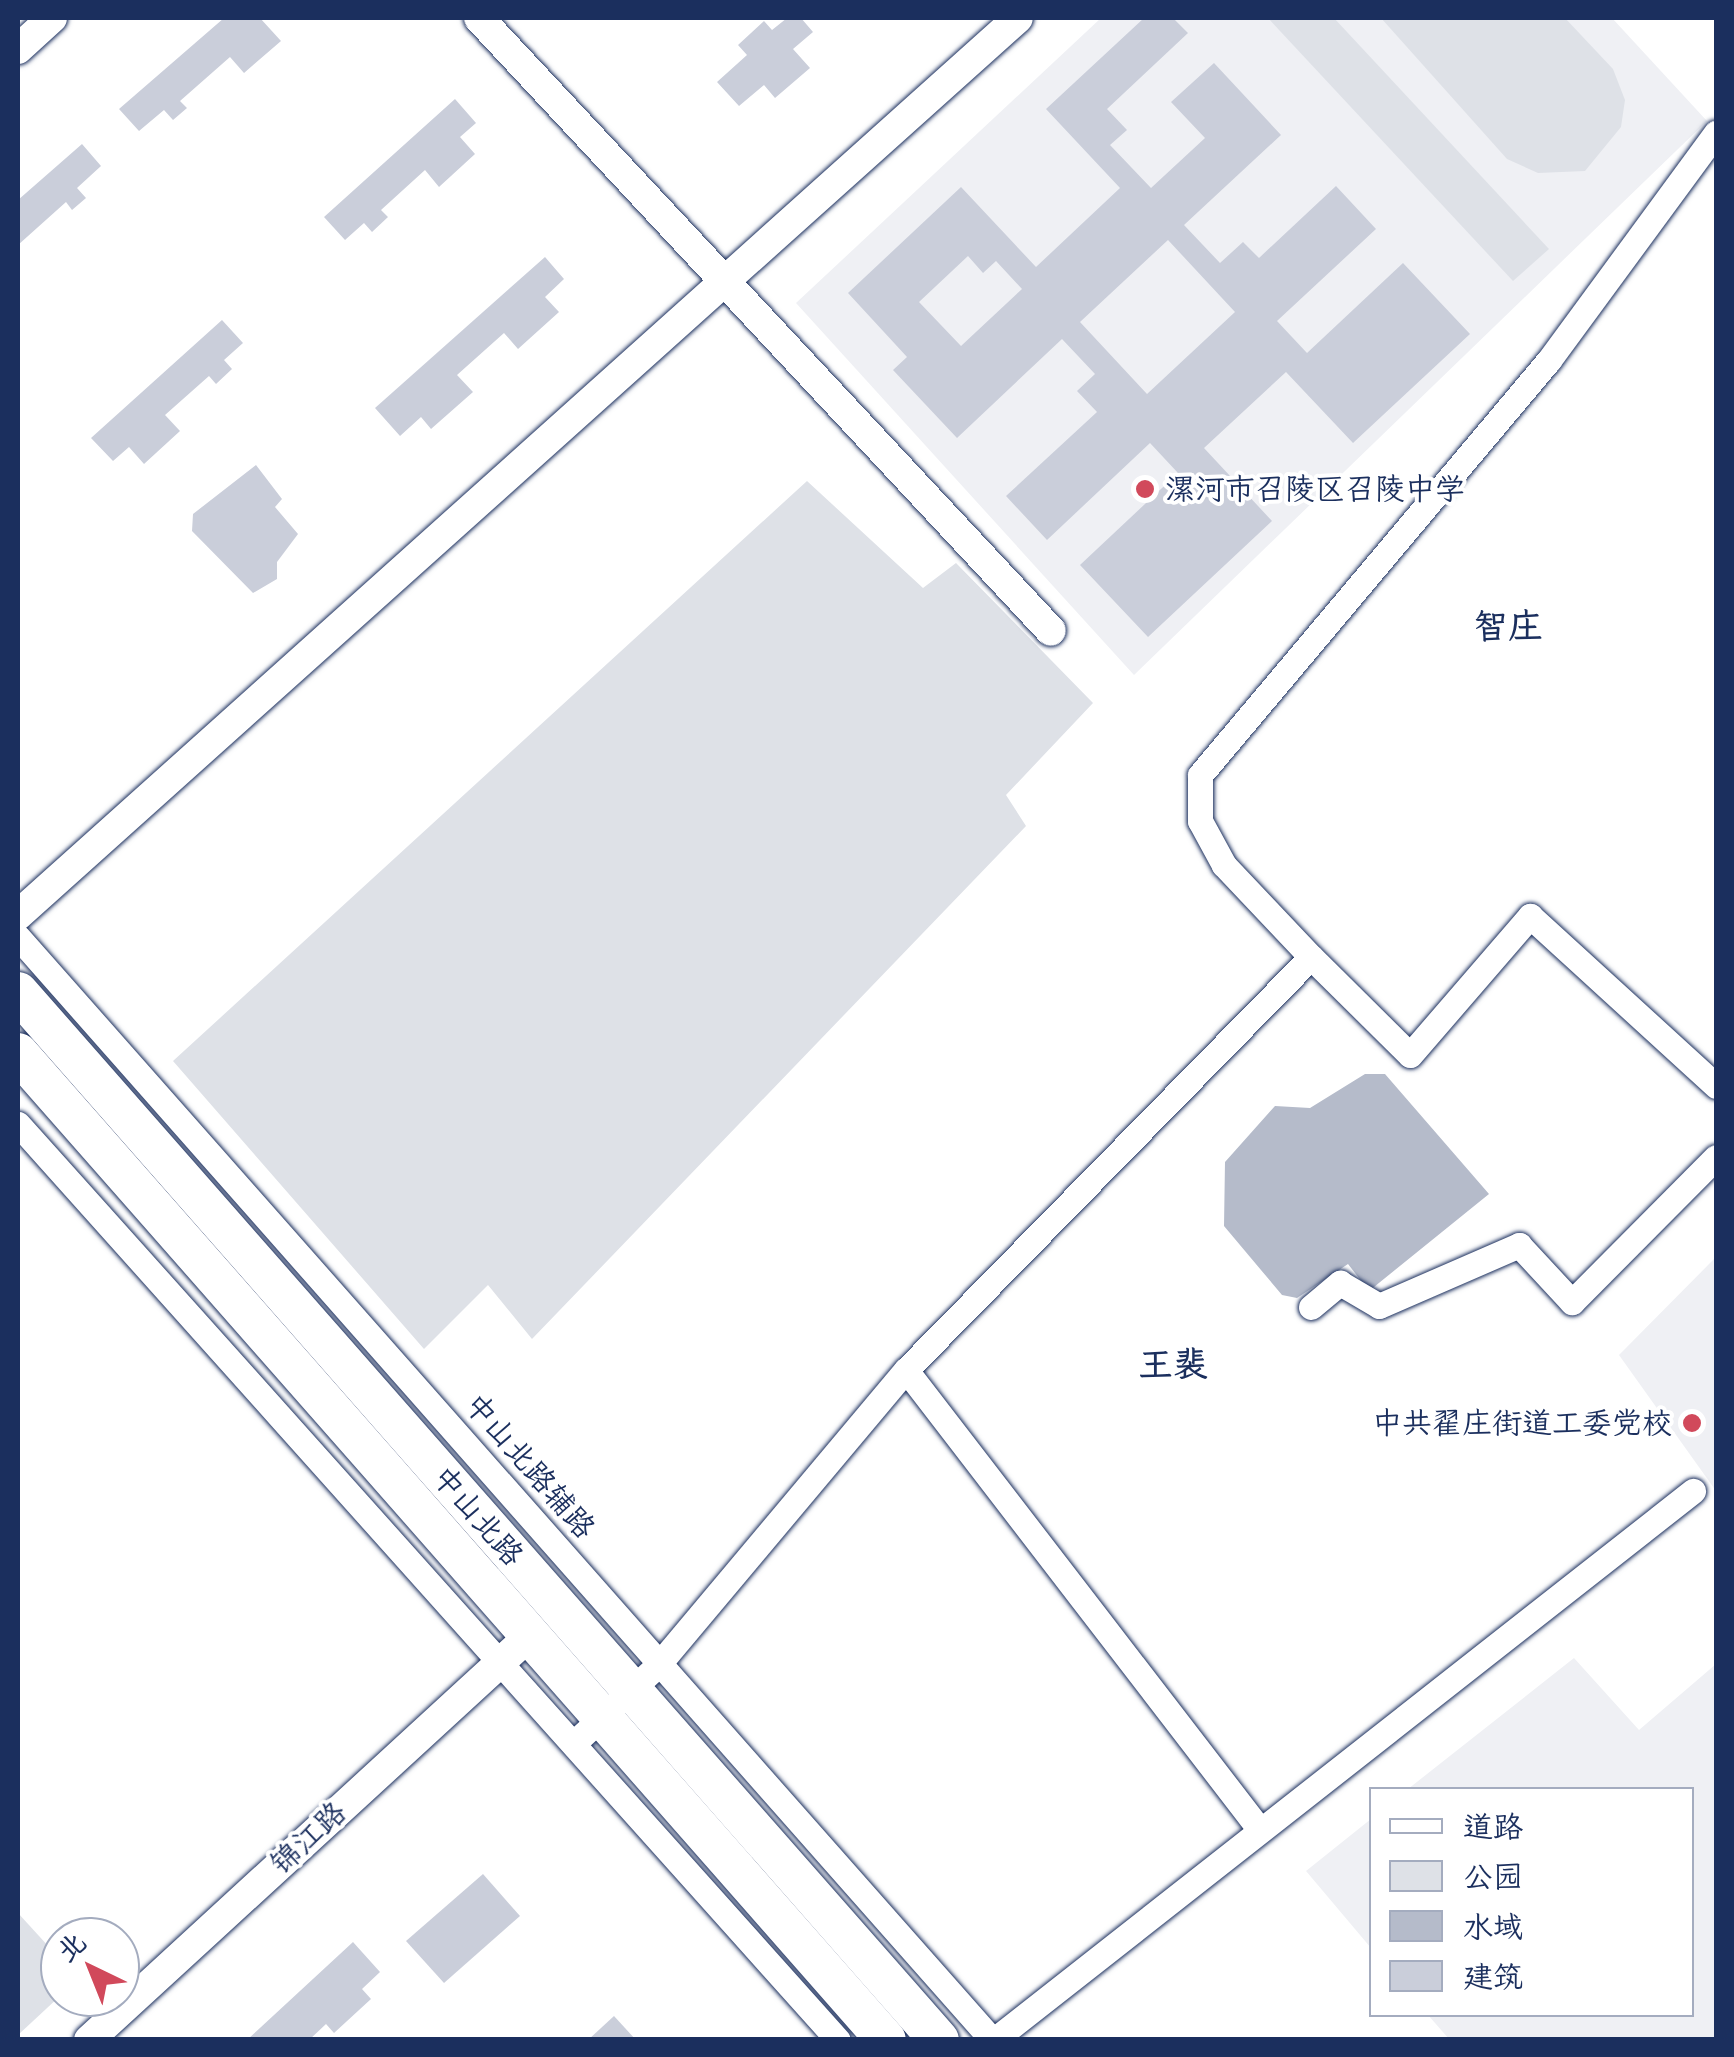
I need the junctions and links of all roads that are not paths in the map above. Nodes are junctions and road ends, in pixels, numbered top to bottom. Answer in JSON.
{"nodes":[{"id":1,"x":52,"y":18,"type":"edge"},
{"id":2,"x":478,"y":18,"type":"edge"},
{"id":3,"x":1018,"y":18,"type":"edge"},
{"id":4,"x":18,"y":50,"type":"edge"},
{"id":5,"x":1716,"y":134,"type":"edge"},
{"id":6,"x":721,"y":277,"type":"junction"},
{"id":7,"x":1052,"y":632,"type":"dead end"},
{"id":8,"x":18,"y":915,"type":"edge"},
{"id":9,"x":18,"y":937,"type":"edge"},
{"id":10,"x":1311,"y":957,"type":"junction"},
{"id":11,"x":18,"y":992,"type":"edge"},
{"id":12,"x":18,"y":1053,"type":"edge"},
{"id":13,"x":1716,"y":1086,"type":"edge"},
{"id":14,"x":18,"y":1124,"type":"edge"},
{"id":15,"x":1716,"y":1157,"type":"edge"},
{"id":16,"x":1311,"y":1307,"type":"dead end"},
{"id":17,"x":906,"y":1370,"type":"junction"},
{"id":18,"x":1693,"y":1491,"type":"dead end"},
{"id":19,"x":514,"y":1649,"type":"junction"},
{"id":20,"x":645,"y":1677,"type":"junction"},
{"id":21,"x":586,"y":1732,"type":"junction"},
{"id":22,"x":1260,"y":1830,"type":"junction"},
{"id":23,"x":89,"y":2040,"type":"edge"},
{"id":24,"x":838,"y":2040,"type":"edge"},
{"id":25,"x":886,"y":2040,"type":"edge"},
{"id":26,"x":939,"y":2040,"type":"edge"},
{"id":27,"x":993,"y":2040,"type":"edge"}],
"edges":[{"from":1,"to":4,"type":"street"},
{"from":2,"to":6,"type":"street"},
{"from":3,"to":6,"type":"street"},
{"from":5,"to":10,"type":"street"},
{"from":6,"to":7,"type":"street"},
{"from":6,"to":8,"type":"street"},
{"from":9,"to":20,"type":"street","name":"中山北路辅路"},
{"from":10,"to":13,"type":"street"},
{"from":10,"to":17,"type":"street"},
{"from":11,"to":20,"type":"main road","name":"中山北路"},
{"from":12,"to":19,"type":"main road","name":"中山北路"},
{"from":14,"to":19,"type":"street"},
{"from":15,"to":16,"type":"street"},
{"from":17,"to":20,"type":"street"},
{"from":17,"to":22,"type":"street"},
{"from":18,"to":22,"type":"street"},
{"from":19,"to":21,"type":"main road","name":"中山北路"},
{"from":19,"to":23,"type":"street","name":"锦江路"},
{"from":20,"to":21,"type":"street"},
{"from":20,"to":26,"type":"main road","name":"中山北路"},
{"from":20,"to":27,"type":"street","name":"中山北路辅路"},
{"from":21,"to":24,"type":"street"},
{"from":21,"to":25,"type":"main road","name":"中山北路"},
{"from":22,"to":27,"type":"street"}]}
